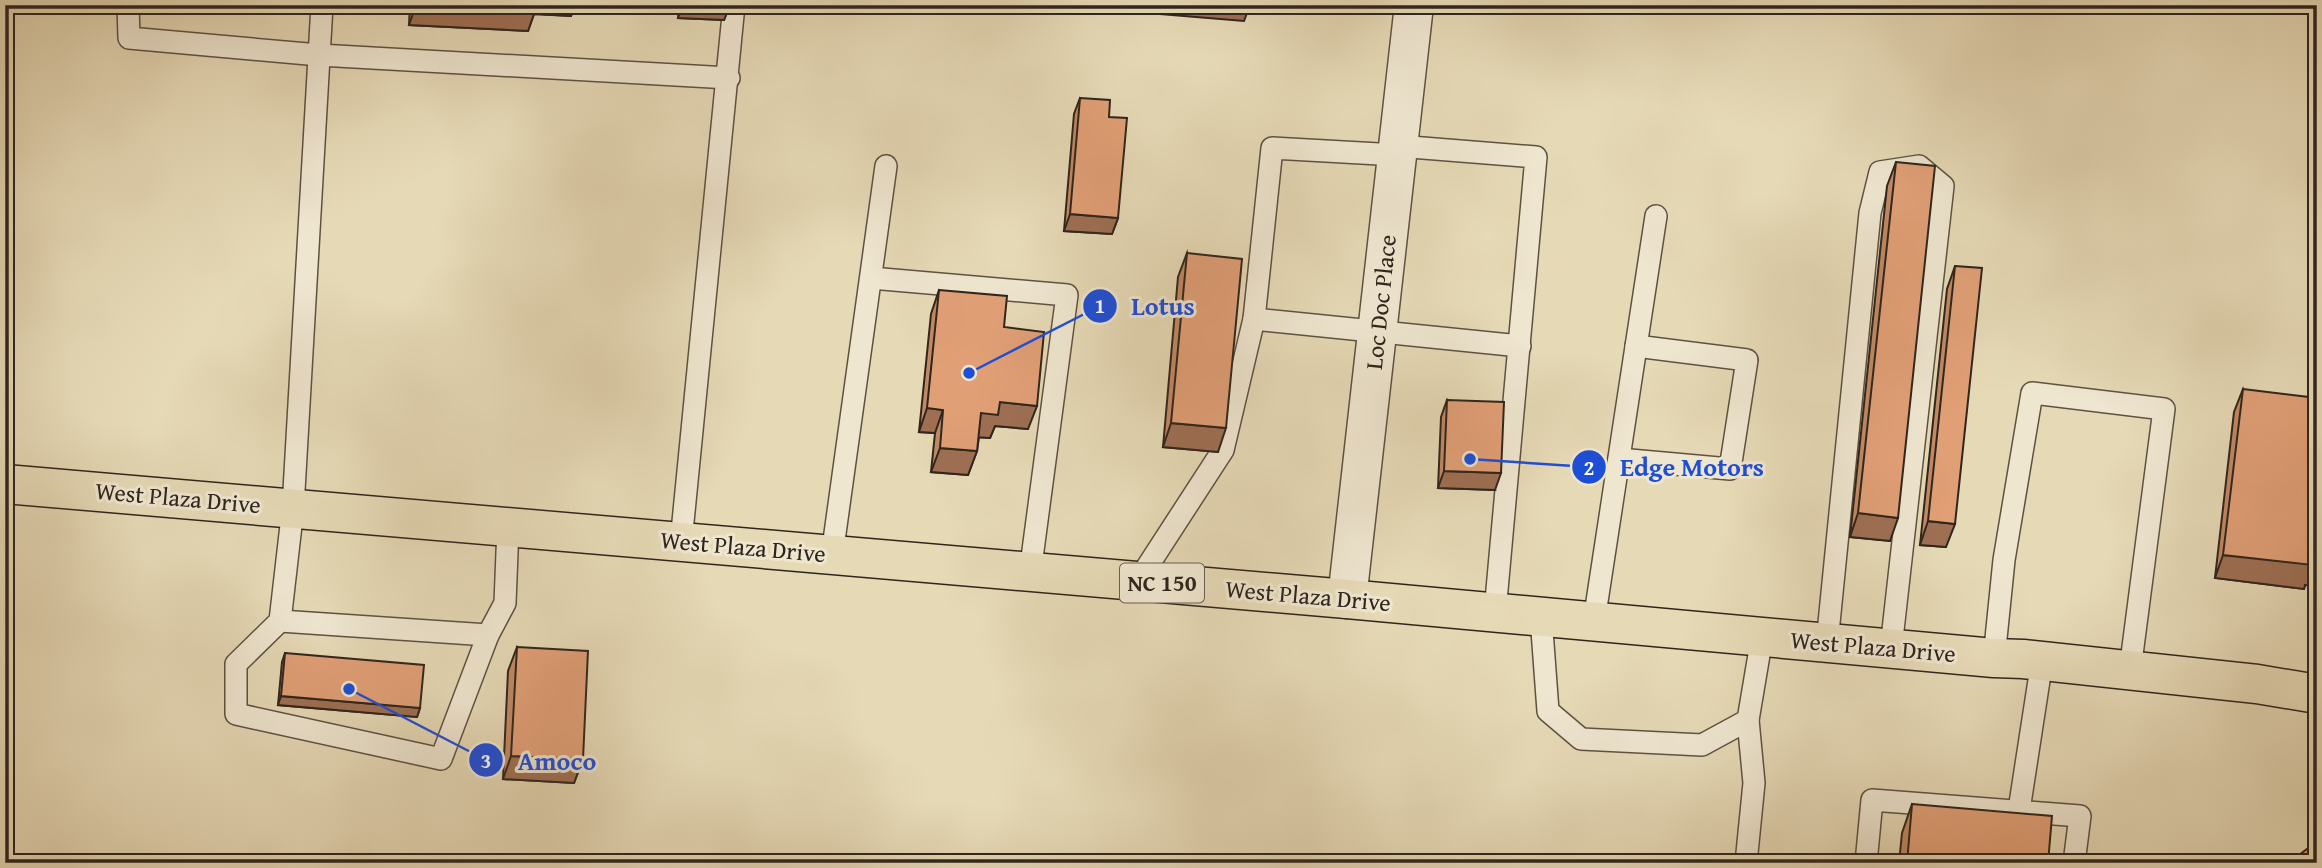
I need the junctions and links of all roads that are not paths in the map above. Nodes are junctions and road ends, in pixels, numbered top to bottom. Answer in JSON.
{"nodes":[{"id":1,"x":128,"y":5,"type":"edge"},
{"id":2,"x":322,"y":5,"type":"edge"},
{"id":3,"x":734,"y":5,"type":"edge"},
{"id":4,"x":1414,"y":5,"type":"edge"},
{"id":5,"x":319,"y":55,"type":"junction"},
{"id":6,"x":729,"y":78,"type":"junction"},
{"id":7,"x":1398,"y":150,"type":"junction"},
{"id":8,"x":886,"y":166,"type":"dead end"},
{"id":9,"x":1656,"y":216,"type":"dead end"},
{"id":10,"x":871,"y":278,"type":"junction"},
{"id":11,"x":1255,"y":319,"type":"junction"},
{"id":12,"x":1378,"y":330,"type":"junction"},
{"id":13,"x":1520,"y":346,"type":"junction"},
{"id":14,"x":1636,"y":346,"type":"junction"},
{"id":15,"x":1619,"y":459,"type":"junction"},
{"id":16,"x":5,"y":484,"type":"edge"},
{"id":17,"x":293,"y":508,"type":"junction"},
{"id":18,"x":508,"y":527,"type":"junction"},
{"id":19,"x":681,"y":542,"type":"junction"},
{"id":20,"x":832,"y":555,"type":"junction"},
{"id":21,"x":1030,"y":573,"type":"junction"},
{"id":22,"x":1138,"y":581,"type":"junction"},
{"id":23,"x":1347,"y":599,"type":"junction"},
{"id":24,"x":1495,"y":612,"type":"junction"},
{"id":25,"x":1541,"y":617,"type":"junction"},
{"id":26,"x":280,"y":621,"type":"junction"},
{"id":27,"x":1594,"y":621,"type":"junction"},
{"id":28,"x":488,"y":635,"type":"junction"},
{"id":29,"x":1762,"y":637,"type":"junction"},
{"id":30,"x":1827,"y":643,"type":"junction"},
{"id":31,"x":1891,"y":648,"type":"junction"},
{"id":32,"x":1994,"y":658,"type":"junction"},
{"id":33,"x":2042,"y":661,"type":"junction"},
{"id":34,"x":2130,"y":670,"type":"junction"},
{"id":35,"x":2317,"y":694,"type":"edge"},
{"id":36,"x":1748,"y":720,"type":"junction"},
{"id":37,"x":2019,"y":810,"type":"junction"},
{"id":38,"x":1746,"y":863,"type":"edge"},
{"id":39,"x":1866,"y":863,"type":"edge"},
{"id":40,"x":2074,"y":863,"type":"edge"}],
"edges":[{"from":1,"to":5,"type":"lane"},
{"from":2,"to":5,"type":"lane"},
{"from":3,"to":6,"type":"lane"},
{"from":4,"to":7,"type":"street","name":"Loc Doc Place"},
{"from":5,"to":6,"type":"lane"},
{"from":5,"to":17,"type":"lane"},
{"from":6,"to":19,"type":"lane"},
{"from":7,"to":11,"type":"lane"},
{"from":7,"to":12,"type":"street","name":"Loc Doc Place"},
{"from":7,"to":13,"type":"lane"},
{"from":8,"to":10,"type":"lane"},
{"from":9,"to":14,"type":"lane"},
{"from":10,"to":20,"type":"lane"},
{"from":10,"to":21,"type":"lane"},
{"from":11,"to":12,"type":"lane"},
{"from":11,"to":22,"type":"lane"},
{"from":12,"to":13,"type":"lane"},
{"from":12,"to":23,"type":"street","name":"Loc Doc Place"},
{"from":13,"to":24,"type":"lane"},
{"from":14,"to":15,"type":"lane"},
{"from":14,"to":15,"type":"lane"},
{"from":15,"to":27,"type":"lane"},
{"from":16,"to":17,"type":"main road","name":"West Plaza Drive","number":"NC 150"},
{"from":17,"to":18,"type":"main road","name":"West Plaza Drive","number":"NC 150"},
{"from":17,"to":26,"type":"lane"},
{"from":18,"to":19,"type":"main road","name":"West Plaza Drive","number":"NC 150"},
{"from":18,"to":28,"type":"lane"},
{"from":19,"to":20,"type":"main road","name":"West Plaza Drive","number":"NC 150"},
{"from":20,"to":21,"type":"main road","name":"West Plaza Drive","number":"NC 150"},
{"from":21,"to":22,"type":"main road","name":"West Plaza Drive","number":"NC 150"},
{"from":22,"to":23,"type":"main road","name":"West Plaza Drive","number":"NC 150"},
{"from":23,"to":24,"type":"main road","name":"West Plaza Drive","number":"NC 150"},
{"from":24,"to":25,"type":"main road","name":"West Plaza Drive","number":"NC 150"},
{"from":25,"to":27,"type":"main road","name":"West Plaza Drive","number":"NC 150"},
{"from":25,"to":36,"type":"lane"},
{"from":26,"to":28,"type":"lane"},
{"from":26,"to":28,"type":"lane"},
{"from":27,"to":29,"type":"main road","name":"West Plaza Drive","number":"NC 150"},
{"from":29,"to":30,"type":"main road","name":"West Plaza Drive","number":"NC 150"},
{"from":29,"to":36,"type":"lane"},
{"from":30,"to":31,"type":"main road","name":"West Plaza Drive","number":"NC 150"},
{"from":30,"to":31,"type":"lane"},
{"from":31,"to":32,"type":"main road","name":"West Plaza Drive","number":"NC 150"},
{"from":32,"to":33,"type":"main road","name":"West Plaza Drive","number":"NC 150"},
{"from":32,"to":34,"type":"lane"},
{"from":33,"to":34,"type":"main road","name":"West Plaza Drive","number":"NC 150"},
{"from":33,"to":37,"type":"lane"},
{"from":34,"to":35,"type":"main road","name":"West Plaza Drive","number":"NC 150"},
{"from":36,"to":38,"type":"lane"},
{"from":37,"to":39,"type":"lane"},
{"from":37,"to":40,"type":"lane"}]}
